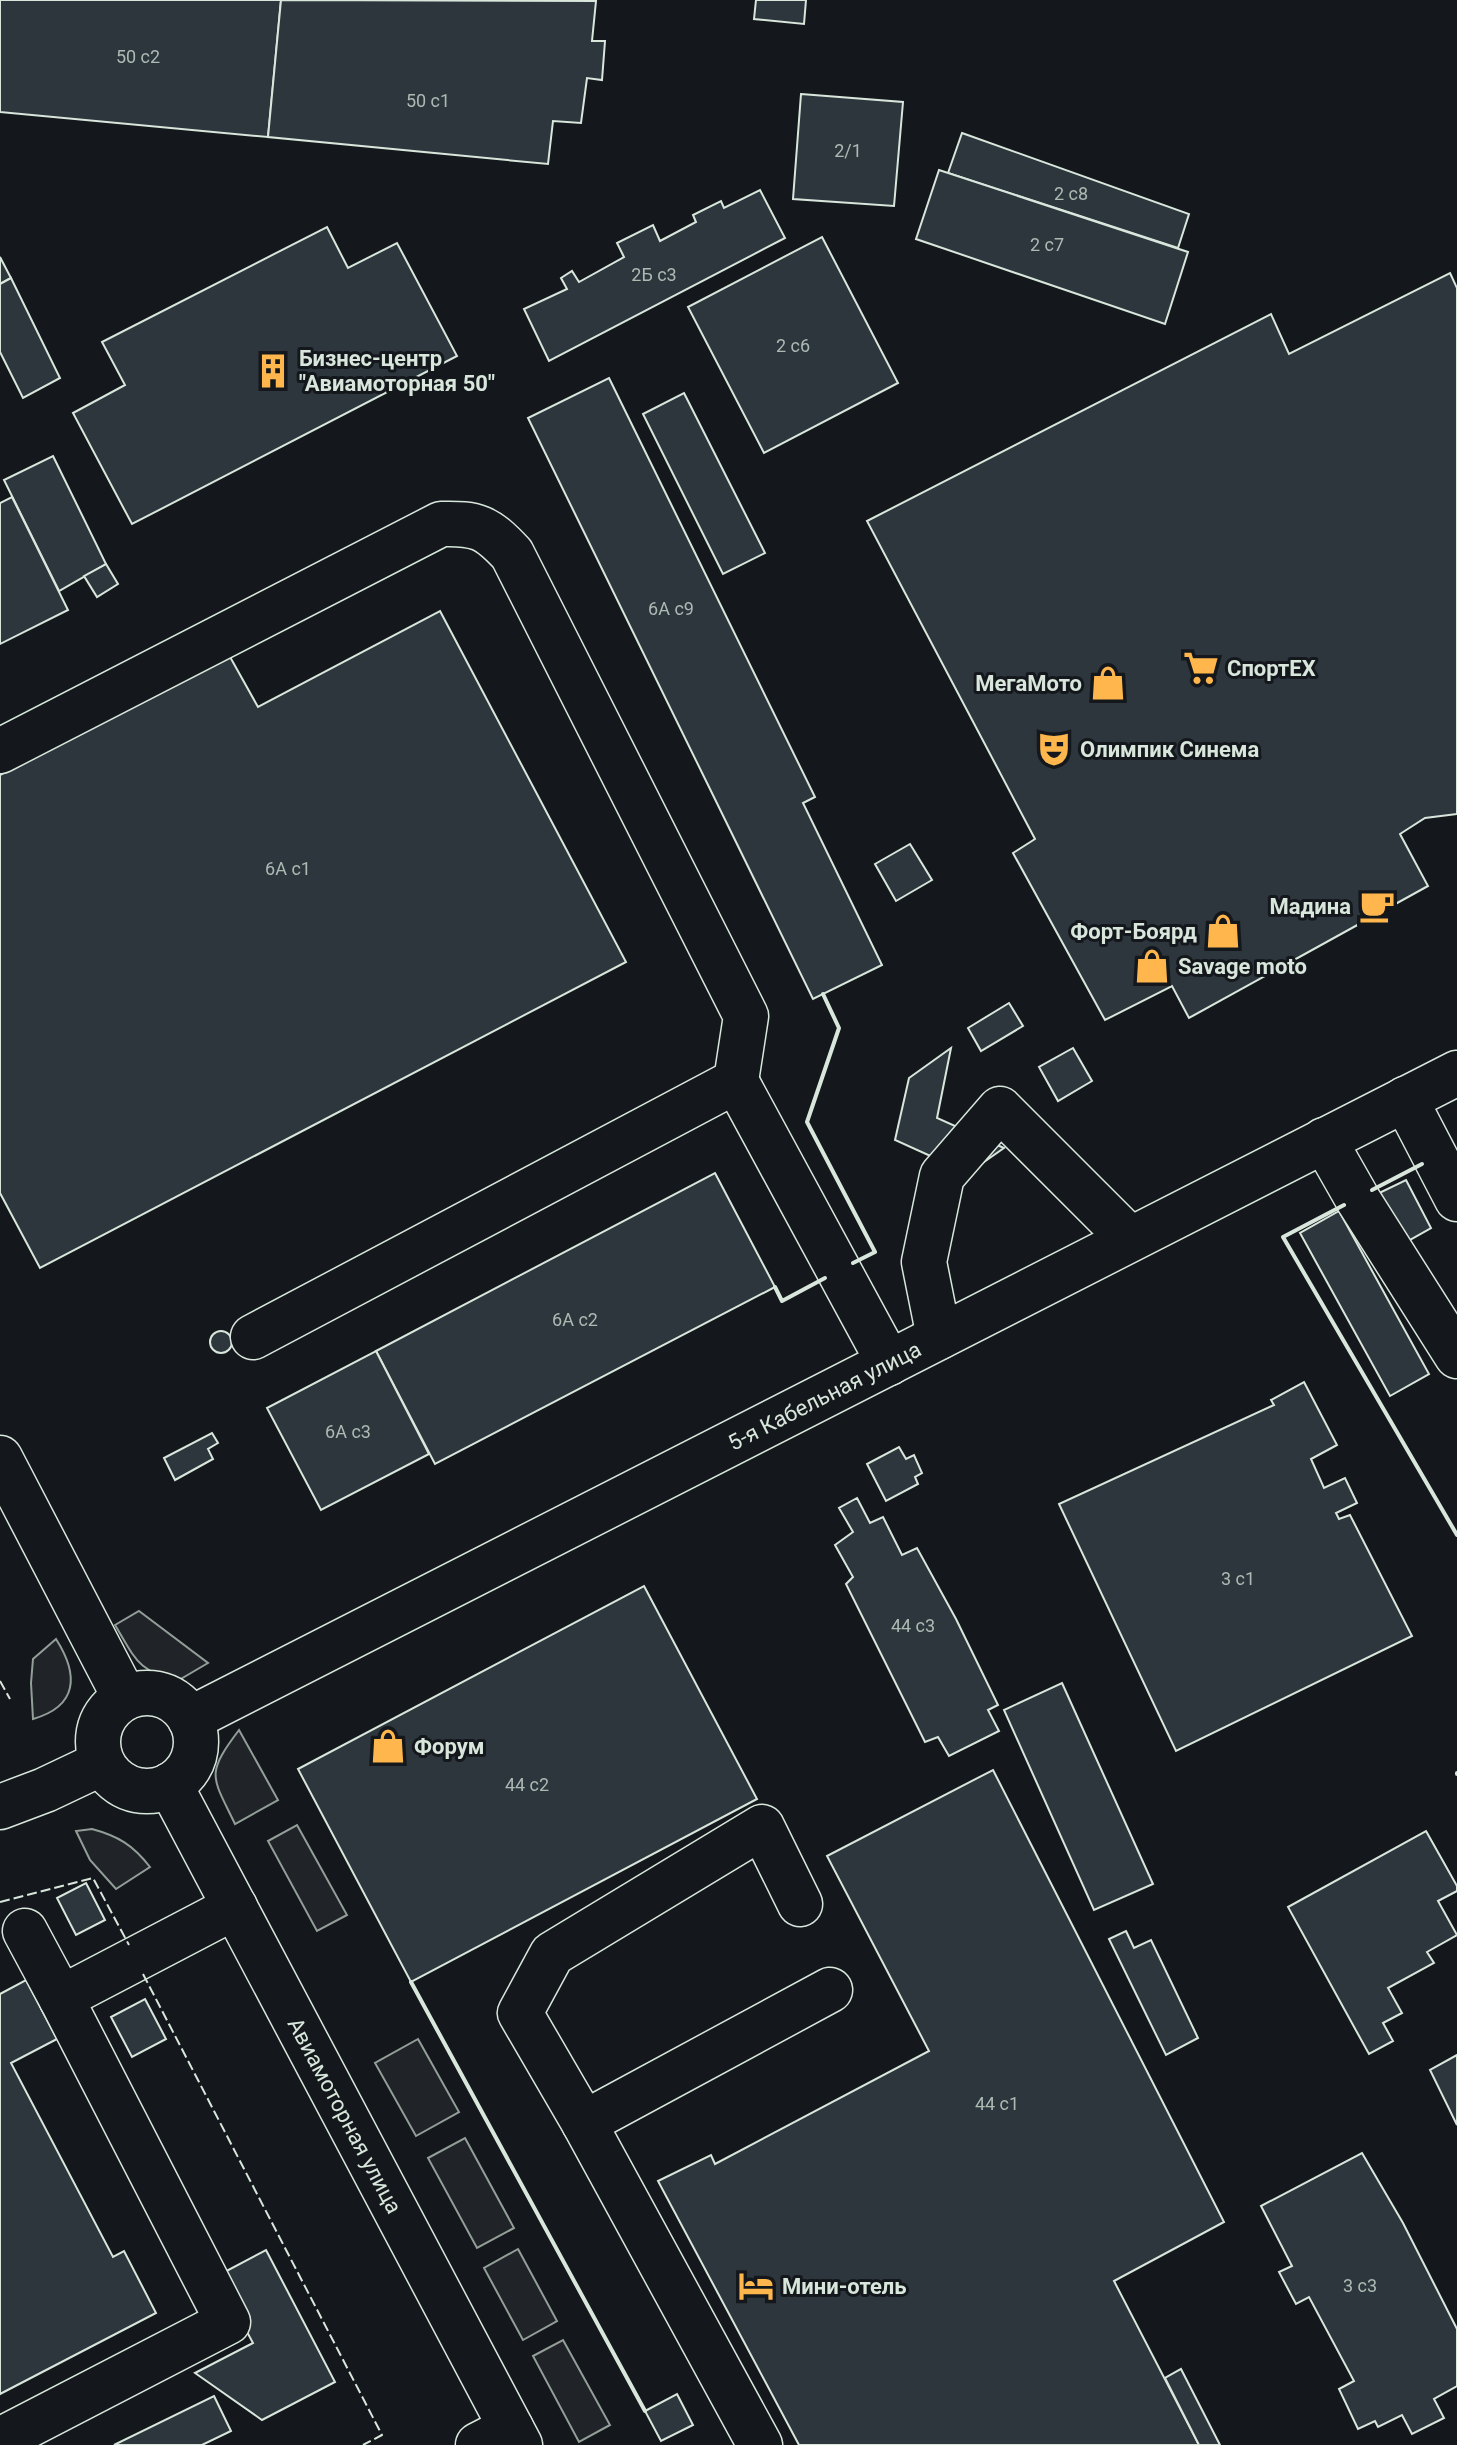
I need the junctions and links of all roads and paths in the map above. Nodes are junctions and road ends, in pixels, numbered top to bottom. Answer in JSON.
{"nodes":[{"id":1,"x":0,"y":751,"type":"edge"},
{"id":2,"x":1457,"y":1073,"type":"edge"},
{"id":3,"x":736,"y":1081,"type":"junction"},
{"id":4,"x":1405,"y":1099,"type":"junction"},
{"id":5,"x":1324,"y":1140,"type":"junction"},
{"id":6,"x":1457,"y":1199,"type":"edge"},
{"id":7,"x":1130,"y":1239,"type":"junction"},
{"id":8,"x":253,"y":1337,"type":"dead end"},
{"id":9,"x":939,"y":1337,"type":"junction"},
{"id":10,"x":1457,"y":1356,"type":"edge"},
{"id":11,"x":889,"y":1363,"type":"junction"},
{"id":12,"x":0,"y":1458,"type":"edge"},
{"id":13,"x":125,"y":1698,"type":"junction"},
{"id":14,"x":190,"y":1719,"type":"junction"},
{"id":15,"x":102,"y":1763,"type":"junction"},
{"id":16,"x":170,"y":1785,"type":"junction"},
{"id":17,"x":0,"y":1807,"type":"edge"},
{"id":18,"x":800,"y":1904,"type":"dead end"},
{"id":19,"x":235,"y":1907,"type":"junction"},
{"id":20,"x":25,"y":1931,"type":"dead end"},
{"id":21,"x":830,"y":1990,"type":"dead end"},
{"id":22,"x":61,"y":1998,"type":"junction"},
{"id":23,"x":584,"y":2123,"type":"junction"},
{"id":24,"x":503,"y":2439,"type":"edge"},
{"id":25,"x":743,"y":2439,"type":"edge"},
{"id":26,"x":0,"y":2440,"type":"edge"}],
"edges":[{"from":1,"to":3,"type":"street"},
{"from":2,"to":4,"type":"street","name":"5-я Кабельная улица"},
{"from":3,"to":8,"type":"street"},
{"from":3,"to":11,"type":"street"},
{"from":4,"to":5,"type":"street","name":"5-я Кабельная улица"},
{"from":4,"to":6,"type":"street"},
{"from":5,"to":7,"type":"street","name":"5-я Кабельная улица"},
{"from":5,"to":10,"type":"street"},
{"from":7,"to":9,"type":"street","name":"5-я Кабельная улица"},
{"from":7,"to":9,"type":"street"},
{"from":9,"to":11,"type":"street","name":"5-я Кабельная улица"},
{"from":11,"to":14,"type":"street","name":"5-я Кабельная улица"},
{"from":12,"to":13,"type":"street"},
{"from":13,"to":14,"type":"street"},
{"from":13,"to":15,"type":"street"},
{"from":14,"to":16,"type":"street"},
{"from":15,"to":16,"type":"street"},
{"from":15,"to":17,"type":"street"},
{"from":16,"to":19,"type":"street","name":"Авиамоторная улица"},
{"from":18,"to":23,"type":"street"},
{"from":19,"to":22,"type":"street"},
{"from":19,"to":24,"type":"street","name":"Авиамоторная улица"},
{"from":20,"to":22,"type":"street"},
{"from":21,"to":23,"type":"street"},
{"from":22,"to":26,"type":"street"},
{"from":23,"to":25,"type":"street"}]}
